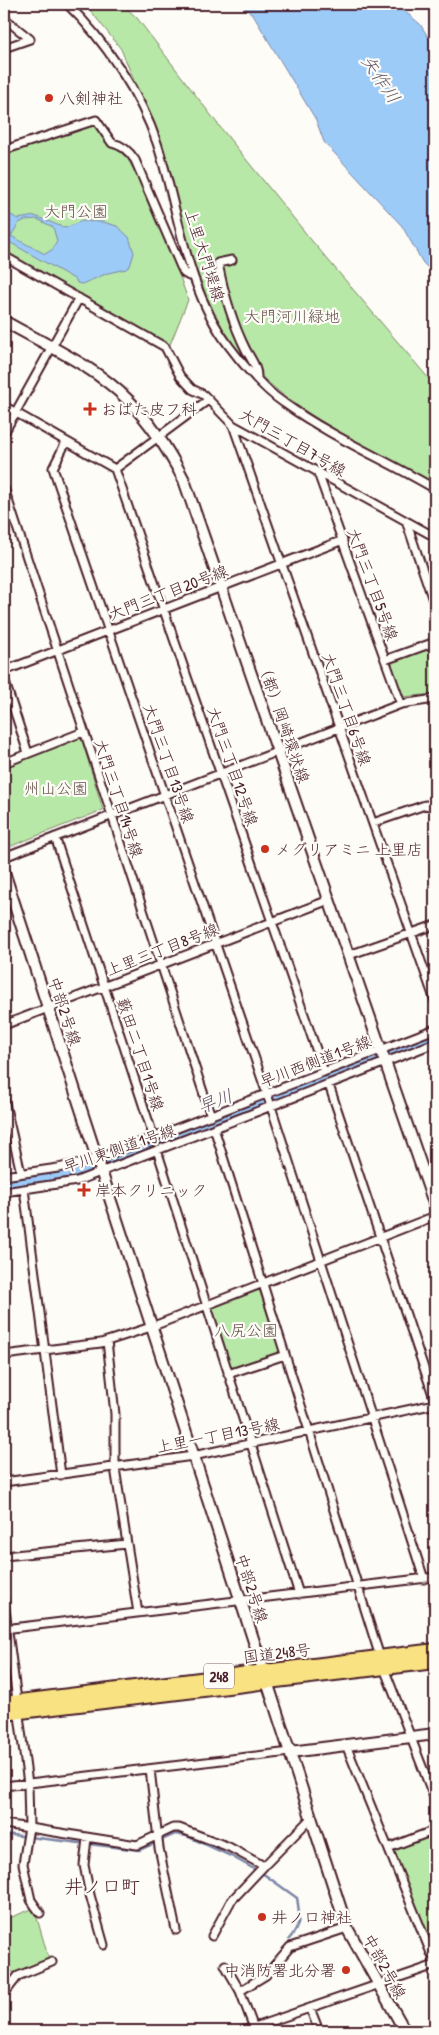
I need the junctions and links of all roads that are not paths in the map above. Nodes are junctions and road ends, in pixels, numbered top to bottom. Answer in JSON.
{"nodes":[{"id":1,"x":68,"y":4,"type":"edge"},
{"id":2,"x":4,"y":18,"type":"edge"},
{"id":3,"x":4,"y":48,"type":"edge"},
{"id":4,"x":4,"y":150,"type":"edge"},
{"id":5,"x":4,"y":256,"type":"edge"},
{"id":6,"x":232,"y":260,"type":"dead end"},
{"id":7,"x":193,"y":276,"type":"junction"},
{"id":8,"x":79,"y":298,"type":"junction"},
{"id":9,"x":4,"y":321,"type":"edge"},
{"id":10,"x":52,"y":348,"type":"junction"},
{"id":11,"x":257,"y":379,"type":"junction"},
{"id":12,"x":208,"y":400,"type":"junction"},
{"id":13,"x":4,"y":406,"type":"edge"},
{"id":14,"x":16,"y":412,"type":"junction"},
{"id":15,"x":233,"y":425,"type":"junction"},
{"id":16,"x":4,"y":433,"type":"edge"},
{"id":17,"x":159,"y":437,"type":"junction"},
{"id":18,"x":66,"y":442,"type":"junction"},
{"id":19,"x":115,"y":469,"type":"junction"},
{"id":20,"x":318,"y":473,"type":"junction"},
{"id":21,"x":4,"y":488,"type":"edge"},
{"id":22,"x":433,"y":488,"type":"edge"},
{"id":23,"x":435,"y":495,"type":"edge"},
{"id":24,"x":406,"y":521,"type":"junction"},
{"id":25,"x":435,"y":537,"type":"edge"},
{"id":26,"x":343,"y":540,"type":"junction"},
{"id":27,"x":281,"y":563,"type":"junction"},
{"id":28,"x":221,"y":586,"type":"junction"},
{"id":29,"x":435,"y":606,"type":"edge"},
{"id":30,"x":164,"y":609,"type":"junction"},
{"id":31,"x":109,"y":630,"type":"junction"},
{"id":32,"x":435,"y":642,"type":"edge"},
{"id":33,"x":56,"y":650,"type":"junction"},
{"id":34,"x":385,"y":660,"type":"junction"},
{"id":35,"x":4,"y":671,"type":"edge"},
{"id":36,"x":4,"y":679,"type":"edge"},
{"id":37,"x":435,"y":699,"type":"edge"},
{"id":38,"x":401,"y":704,"type":"junction"},
{"id":39,"x":340,"y":728,"type":"junction"},
{"id":40,"x":83,"y":732,"type":"junction"},
{"id":41,"x":278,"y":751,"type":"junction"},
{"id":42,"x":28,"y":753,"type":"junction"},
{"id":43,"x":4,"y":763,"type":"edge"},
{"id":44,"x":220,"y":773,"type":"junction"},
{"id":45,"x":166,"y":794,"type":"junction"},
{"id":46,"x":435,"y":807,"type":"edge"},
{"id":47,"x":110,"y":815,"type":"junction"},
{"id":48,"x":373,"y":823,"type":"junction"},
{"id":49,"x":55,"y":837,"type":"junction"},
{"id":50,"x":4,"y":857,"type":"edge"},
{"id":51,"x":4,"y":872,"type":"edge"},
{"id":52,"x":330,"y":900,"type":"junction"},
{"id":53,"x":272,"y":922,"type":"junction"},
{"id":54,"x":435,"y":925,"type":"edge"},
{"id":55,"x":411,"y":934,"type":"junction"},
{"id":56,"x":216,"y":943,"type":"junction"},
{"id":57,"x":349,"y":955,"type":"junction"},
{"id":58,"x":160,"y":965,"type":"junction"},
{"id":59,"x":104,"y":986,"type":"junction"},
{"id":60,"x":435,"y":1001,"type":"edge"},
{"id":61,"x":48,"y":1008,"type":"junction"},
{"id":62,"x":4,"y":1025,"type":"edge"},
{"id":63,"x":435,"y":1029,"type":"edge"},
{"id":64,"x":435,"y":1043,"type":"edge"},
{"id":65,"x":382,"y":1050,"type":"junction"},
{"id":66,"x":386,"y":1063,"type":"junction"},
{"id":67,"x":324,"y":1072,"type":"junction"},
{"id":68,"x":329,"y":1085,"type":"junction"},
{"id":69,"x":267,"y":1094,"type":"junction"},
{"id":70,"x":4,"y":1099,"type":"edge"},
{"id":71,"x":272,"y":1106,"type":"junction"},
{"id":72,"x":210,"y":1116,"type":"junction"},
{"id":73,"x":214,"y":1128,"type":"junction"},
{"id":74,"x":154,"y":1138,"type":"junction"},
{"id":75,"x":157,"y":1150,"type":"junction"},
{"id":76,"x":97,"y":1159,"type":"junction"},
{"id":77,"x":101,"y":1172,"type":"junction"},
{"id":78,"x":21,"y":1173,"type":"junction"},
{"id":79,"x":4,"y":1176,"type":"edge"},
{"id":80,"x":24,"y":1189,"type":"junction"},
{"id":81,"x":4,"y":1192,"type":"edge"},
{"id":82,"x":435,"y":1206,"type":"edge"},
{"id":83,"x":435,"y":1216,"type":"edge"},
{"id":84,"x":380,"y":1237,"type":"junction"},
{"id":85,"x":322,"y":1261,"type":"junction"},
{"id":86,"x":263,"y":1284,"type":"junction"},
{"id":87,"x":206,"y":1306,"type":"junction"},
{"id":88,"x":152,"y":1327,"type":"junction"},
{"id":89,"x":107,"y":1341,"type":"junction"},
{"id":90,"x":45,"y":1349,"type":"junction"},
{"id":91,"x":4,"y":1355,"type":"edge"},
{"id":92,"x":286,"y":1355,"type":"junction"},
{"id":93,"x":228,"y":1374,"type":"junction"},
{"id":94,"x":435,"y":1402,"type":"edge"},
{"id":95,"x":372,"y":1417,"type":"junction"},
{"id":96,"x":309,"y":1431,"type":"junction"},
{"id":97,"x":251,"y":1444,"type":"junction"},
{"id":98,"x":194,"y":1456,"type":"junction"},
{"id":99,"x":115,"y":1468,"type":"junction"},
{"id":100,"x":61,"y":1475,"type":"junction"},
{"id":101,"x":4,"y":1482,"type":"edge"},
{"id":102,"x":127,"y":1544,"type":"junction"},
{"id":103,"x":4,"y":1556,"type":"edge"},
{"id":104,"x":435,"y":1577,"type":"edge"},
{"id":105,"x":424,"y":1579,"type":"junction"},
{"id":106,"x":358,"y":1587,"type":"junction"},
{"id":107,"x":299,"y":1594,"type":"junction"},
{"id":108,"x":4,"y":1601,"type":"edge"},
{"id":109,"x":240,"y":1601,"type":"junction"},
{"id":110,"x":138,"y":1613,"type":"junction"},
{"id":111,"x":6,"y":1629,"type":"edge"},
{"id":112,"x":435,"y":1650,"type":"edge"},
{"id":113,"x":382,"y":1662,"type":"junction"},
{"id":114,"x":435,"y":1662,"type":"edge"},
{"id":115,"x":265,"y":1676,"type":"junction"},
{"id":116,"x":4,"y":1703,"type":"edge"},
{"id":117,"x":19,"y":1707,"type":"junction"},
{"id":118,"x":4,"y":1714,"type":"edge"},
{"id":119,"x":435,"y":1734,"type":"edge"},
{"id":120,"x":411,"y":1738,"type":"junction"},
{"id":121,"x":346,"y":1745,"type":"junction"},
{"id":122,"x":290,"y":1752,"type":"junction"},
{"id":123,"x":150,"y":1769,"type":"junction"},
{"id":124,"x":28,"y":1784,"type":"junction"},
{"id":125,"x":4,"y":1786,"type":"edge"},
{"id":126,"x":435,"y":1800,"type":"edge"},
{"id":127,"x":311,"y":1818,"type":"junction"},
{"id":128,"x":4,"y":1824,"type":"edge"},
{"id":129,"x":29,"y":1827,"type":"junction"},
{"id":130,"x":435,"y":1830,"type":"edge"},
{"id":131,"x":158,"y":1834,"type":"junction"},
{"id":132,"x":87,"y":1838,"type":"junction"},
{"id":133,"x":388,"y":1848,"type":"junction"},
{"id":134,"x":264,"y":1866,"type":"junction"},
{"id":135,"x":40,"y":1913,"type":"dead end"},
{"id":136,"x":347,"y":1928,"type":"junction"},
{"id":137,"x":176,"y":1930,"type":"dead end"},
{"id":138,"x":212,"y":1936,"type":"dead end"},
{"id":139,"x":104,"y":1945,"type":"dead end"},
{"id":140,"x":52,"y":1962,"type":"dead end"},
{"id":141,"x":435,"y":1964,"type":"edge"},
{"id":142,"x":226,"y":1965,"type":"dead end"},
{"id":143,"x":378,"y":1984,"type":"junction"},
{"id":144,"x":240,"y":1991,"type":"junction"},
{"id":145,"x":4,"y":1994,"type":"edge"},
{"id":146,"x":310,"y":2008,"type":"junction"},
{"id":147,"x":254,"y":2030,"type":"edge"},
{"id":148,"x":243,"y":2031,"type":"edge"},
{"id":149,"x":318,"y":2031,"type":"edge"},
{"id":150,"x":405,"y":2031,"type":"edge"}],
"edges":[{"from":1,"to":7,"type":"street","name":"上里大門堤線"},
{"from":2,"to":3,"type":"street"},
{"from":4,"to":7,"type":"street"},
{"from":5,"to":8,"type":"street","name":"大門三丁目7号線"},
{"from":6,"to":11,"type":"street"},
{"from":7,"to":11,"type":"street","name":"上里大門堤線"},
{"from":8,"to":10,"type":"street"},
{"from":8,"to":12,"type":"street","name":"大門三丁目7号線"},
{"from":9,"to":10,"type":"street","name":"（都）岡崎環状線"},
{"from":10,"to":14,"type":"street"},
{"from":10,"to":17,"type":"street","name":"（都）岡崎環状線"},
{"from":11,"to":22,"type":"street","name":"上里大門堤線"},
{"from":12,"to":15,"type":"street","name":"大門三丁目7号線"},
{"from":12,"to":17,"type":"street"},
{"from":13,"to":14,"type":"street"},
{"from":14,"to":16,"type":"street"},
{"from":14,"to":18,"type":"street"},
{"from":15,"to":20,"type":"street","name":"大門三丁目7号線"},
{"from":15,"to":27,"type":"street","name":"大門三丁目6号線"},
{"from":17,"to":19,"type":"street"},
{"from":17,"to":28,"type":"street","name":"（都）岡崎環状線"},
{"from":18,"to":19,"type":"street"},
{"from":18,"to":31,"type":"street","name":"大門三丁目13号線"},
{"from":19,"to":30,"type":"street","name":"大門三丁目12号線"},
{"from":20,"to":24,"type":"street","name":"大門三丁目7号線"},
{"from":20,"to":26,"type":"street","name":"大門三丁目5号線"},
{"from":21,"to":33,"type":"street","name":"大門三丁目14号線"},
{"from":22,"to":23,"type":"street"},
{"from":24,"to":25,"type":"street","name":"大門三丁目7号線"},
{"from":24,"to":29,"type":"street"},
{"from":26,"to":27,"type":"street","name":"大門三丁目20号線"},
{"from":26,"to":34,"type":"street","name":"大門三丁目5号線"},
{"from":27,"to":28,"type":"street","name":"大門三丁目20号線"},
{"from":27,"to":39,"type":"street","name":"大門三丁目6号線"},
{"from":28,"to":30,"type":"street","name":"大門三丁目20号線"},
{"from":28,"to":41,"type":"street","name":"（都）岡崎環状線"},
{"from":30,"to":31,"type":"street","name":"大門三丁目20号線"},
{"from":30,"to":44,"type":"street","name":"大門三丁目12号線"},
{"from":31,"to":33,"type":"street","name":"大門三丁目20号線"},
{"from":31,"to":45,"type":"street","name":"大門三丁目13号線"},
{"from":32,"to":34,"type":"street"},
{"from":33,"to":35,"type":"street","name":"大門三丁目20号線"},
{"from":33,"to":40,"type":"street","name":"大門三丁目14号線"},
{"from":34,"to":38,"type":"street","name":"大門三丁目5号線"},
{"from":36,"to":42,"type":"street"},
{"from":37,"to":38,"type":"street"},
{"from":38,"to":39,"type":"street"},
{"from":39,"to":41,"type":"street"},
{"from":39,"to":48,"type":"street","name":"大門三丁目6号線"},
{"from":40,"to":42,"type":"street"},
{"from":40,"to":47,"type":"street","name":"大門三丁目14号線"},
{"from":41,"to":44,"type":"street"},
{"from":41,"to":52,"type":"street","name":"（都）岡崎環状線"},
{"from":42,"to":43,"type":"street"},
{"from":44,"to":45,"type":"street"},
{"from":44,"to":53,"type":"street","name":"大門三丁目12号線"},
{"from":45,"to":47,"type":"street"},
{"from":45,"to":56,"type":"street","name":"大門三丁目13号線"},
{"from":46,"to":48,"type":"street"},
{"from":47,"to":49,"type":"street"},
{"from":47,"to":58,"type":"street","name":"大門三丁目14号線"},
{"from":48,"to":55,"type":"street","name":"大門三丁目6号線"},
{"from":49,"to":50,"type":"street"},
{"from":49,"to":59,"type":"street","name":"藪田二丁目1号線"},
{"from":51,"to":61,"type":"street","name":"中部2号線"},
{"from":52,"to":53,"type":"street","name":"上里三丁目8号線"},
{"from":52,"to":57,"type":"street","name":"（都）岡崎環状線"},
{"from":53,"to":56,"type":"street","name":"上里三丁目8号線"},
{"from":53,"to":67,"type":"street","name":"大門三丁目12号線"},
{"from":54,"to":55,"type":"street"},
{"from":55,"to":57,"type":"street"},
{"from":55,"to":60,"type":"street","name":"大門三丁目6号線"},
{"from":56,"to":58,"type":"street","name":"上里三丁目8号線"},
{"from":56,"to":69,"type":"street","name":"大門三丁目13号線"},
{"from":57,"to":65,"type":"street","name":"（都）岡崎環状線"},
{"from":58,"to":59,"type":"street","name":"上里三丁目8号線"},
{"from":58,"to":72,"type":"street","name":"大門三丁目14号線"},
{"from":59,"to":61,"type":"street","name":"上里三丁目8号線"},
{"from":59,"to":74,"type":"street","name":"藪田二丁目1号線"},
{"from":61,"to":62,"type":"street","name":"上里三丁目8号線"},
{"from":61,"to":76,"type":"street","name":"中部2号線"},
{"from":63,"to":65,"type":"street","name":"早川西側道1号線"},
{"from":64,"to":66,"type":"street","name":"早川東側道1号線"},
{"from":65,"to":66,"type":"street","name":"（都）岡崎環状線"},
{"from":65,"to":67,"type":"street","name":"早川西側道1号線"},
{"from":66,"to":68,"type":"street","name":"早川東側道1号線"},
{"from":66,"to":82,"type":"street","name":"（都）岡崎環状線"},
{"from":67,"to":69,"type":"street","name":"早川西側道1号線"},
{"from":68,"to":71,"type":"street","name":"早川東側道1号線"},
{"from":68,"to":84,"type":"street"},
{"from":69,"to":71,"type":"street","name":"大門三丁目13号線"},
{"from":69,"to":72,"type":"street","name":"早川西側道1号線"},
{"from":70,"to":78,"type":"street"},
{"from":71,"to":73,"type":"street","name":"早川東側道1号線"},
{"from":71,"to":85,"type":"street","name":"大門三丁目13号線"},
{"from":72,"to":74,"type":"street","name":"早川西側道1号線"},
{"from":73,"to":75,"type":"street","name":"早川東側道1号線"},
{"from":73,"to":86,"type":"street"},
{"from":74,"to":76,"type":"street","name":"早川西側道1号線"},
{"from":75,"to":77,"type":"street","name":"早川東側道1号線"},
{"from":75,"to":87,"type":"street"},
{"from":76,"to":77,"type":"street","name":"中部2号線"},
{"from":76,"to":78,"type":"street","name":"早川西側道1号線"},
{"from":77,"to":80,"type":"street","name":"早川東側道1号線"},
{"from":77,"to":88,"type":"street","name":"中部2号線"},
{"from":78,"to":79,"type":"street","name":"早川西側道1号線"},
{"from":80,"to":81,"type":"street","name":"早川東側道1号線"},
{"from":80,"to":90,"type":"street"},
{"from":83,"to":84,"type":"street"},
{"from":84,"to":85,"type":"street"},
{"from":84,"to":94,"type":"street"},
{"from":85,"to":86,"type":"street"},
{"from":85,"to":95,"type":"street","name":"大門三丁目13号線"},
{"from":86,"to":87,"type":"street"},
{"from":86,"to":92,"type":"street"},
{"from":87,"to":88,"type":"street"},
{"from":87,"to":93,"type":"street"},
{"from":88,"to":89,"type":"street"},
{"from":88,"to":98,"type":"street","name":"中部2号線"},
{"from":89,"to":90,"type":"street"},
{"from":89,"to":99,"type":"street"},
{"from":90,"to":91,"type":"street"},
{"from":90,"to":100,"type":"street"},
{"from":92,"to":93,"type":"street"},
{"from":92,"to":96,"type":"street"},
{"from":93,"to":97,"type":"street"},
{"from":94,"to":95,"type":"street","name":"上里一丁目13号線"},
{"from":95,"to":96,"type":"street","name":"上里一丁目13号線"},
{"from":95,"to":105,"type":"street","name":"大門三丁目13号線"},
{"from":96,"to":97,"type":"street","name":"上里一丁目13号線"},
{"from":96,"to":106,"type":"street"},
{"from":97,"to":98,"type":"street","name":"上里一丁目13号線"},
{"from":97,"to":107,"type":"street"},
{"from":98,"to":99,"type":"street","name":"上里一丁目13号線"},
{"from":98,"to":109,"type":"street","name":"中部2号線"},
{"from":99,"to":100,"type":"street","name":"上里一丁目13号線"},
{"from":99,"to":102,"type":"street"},
{"from":100,"to":101,"type":"street","name":"上里一丁目13号線"},
{"from":102,"to":103,"type":"street"},
{"from":102,"to":110,"type":"street"},
{"from":104,"to":105,"type":"street"},
{"from":105,"to":106,"type":"street"},
{"from":106,"to":107,"type":"street"},
{"from":106,"to":113,"type":"street"},
{"from":107,"to":109,"type":"street"},
{"from":108,"to":111,"type":"street"},
{"from":109,"to":110,"type":"street"},
{"from":109,"to":115,"type":"street","name":"中部2号線"},
{"from":110,"to":111,"type":"street"},
{"from":111,"to":117,"type":"street"},
{"from":112,"to":113,"type":"highway","name":"国道248号","number":"248"},
{"from":113,"to":114,"type":"highway","name":"国道248号","number":"248"},
{"from":113,"to":115,"type":"highway","name":"国道248号","number":"248"},
{"from":113,"to":120,"type":"street"},
{"from":115,"to":117,"type":"highway","name":"国道248号","number":"248"},
{"from":115,"to":122,"type":"street","name":"中部2号線"},
{"from":116,"to":117,"type":"highway","name":"国道248号","number":"248"},
{"from":117,"to":118,"type":"highway","name":"国道248号","number":"248"},
{"from":117,"to":124,"type":"street"},
{"from":119,"to":120,"type":"street"},
{"from":120,"to":121,"type":"street"},
{"from":120,"to":126,"type":"street"},
{"from":121,"to":122,"type":"street"},
{"from":121,"to":133,"type":"street"},
{"from":122,"to":123,"type":"street"},
{"from":122,"to":127,"type":"street","name":"中部2号線"},
{"from":123,"to":124,"type":"street"},
{"from":123,"to":131,"type":"street"},
{"from":124,"to":125,"type":"street"},
{"from":124,"to":129,"type":"street"},
{"from":127,"to":134,"type":"street"},
{"from":127,"to":136,"type":"street","name":"中部2号線"},
{"from":128,"to":129,"type":"street"},
{"from":129,"to":132,"type":"street"},
{"from":129,"to":135,"type":"street"},
{"from":130,"to":133,"type":"street"},
{"from":131,"to":132,"type":"street"},
{"from":131,"to":134,"type":"street"},
{"from":131,"to":137,"type":"street"},
{"from":132,"to":139,"type":"street"},
{"from":133,"to":141,"type":"street"},
{"from":134,"to":138,"type":"street"},
{"from":136,"to":143,"type":"street","name":"中部2号線"},
{"from":136,"to":144,"type":"street"},
{"from":140,"to":145,"type":"street"},
{"from":141,"to":143,"type":"street"},
{"from":142,"to":144,"type":"street"},
{"from":143,"to":146,"type":"street"},
{"from":143,"to":150,"type":"street","name":"中部2号線"},
{"from":144,"to":147,"type":"street"},
{"from":146,"to":147,"type":"street"},
{"from":146,"to":149,"type":"street"},
{"from":147,"to":148,"type":"street"}]}
